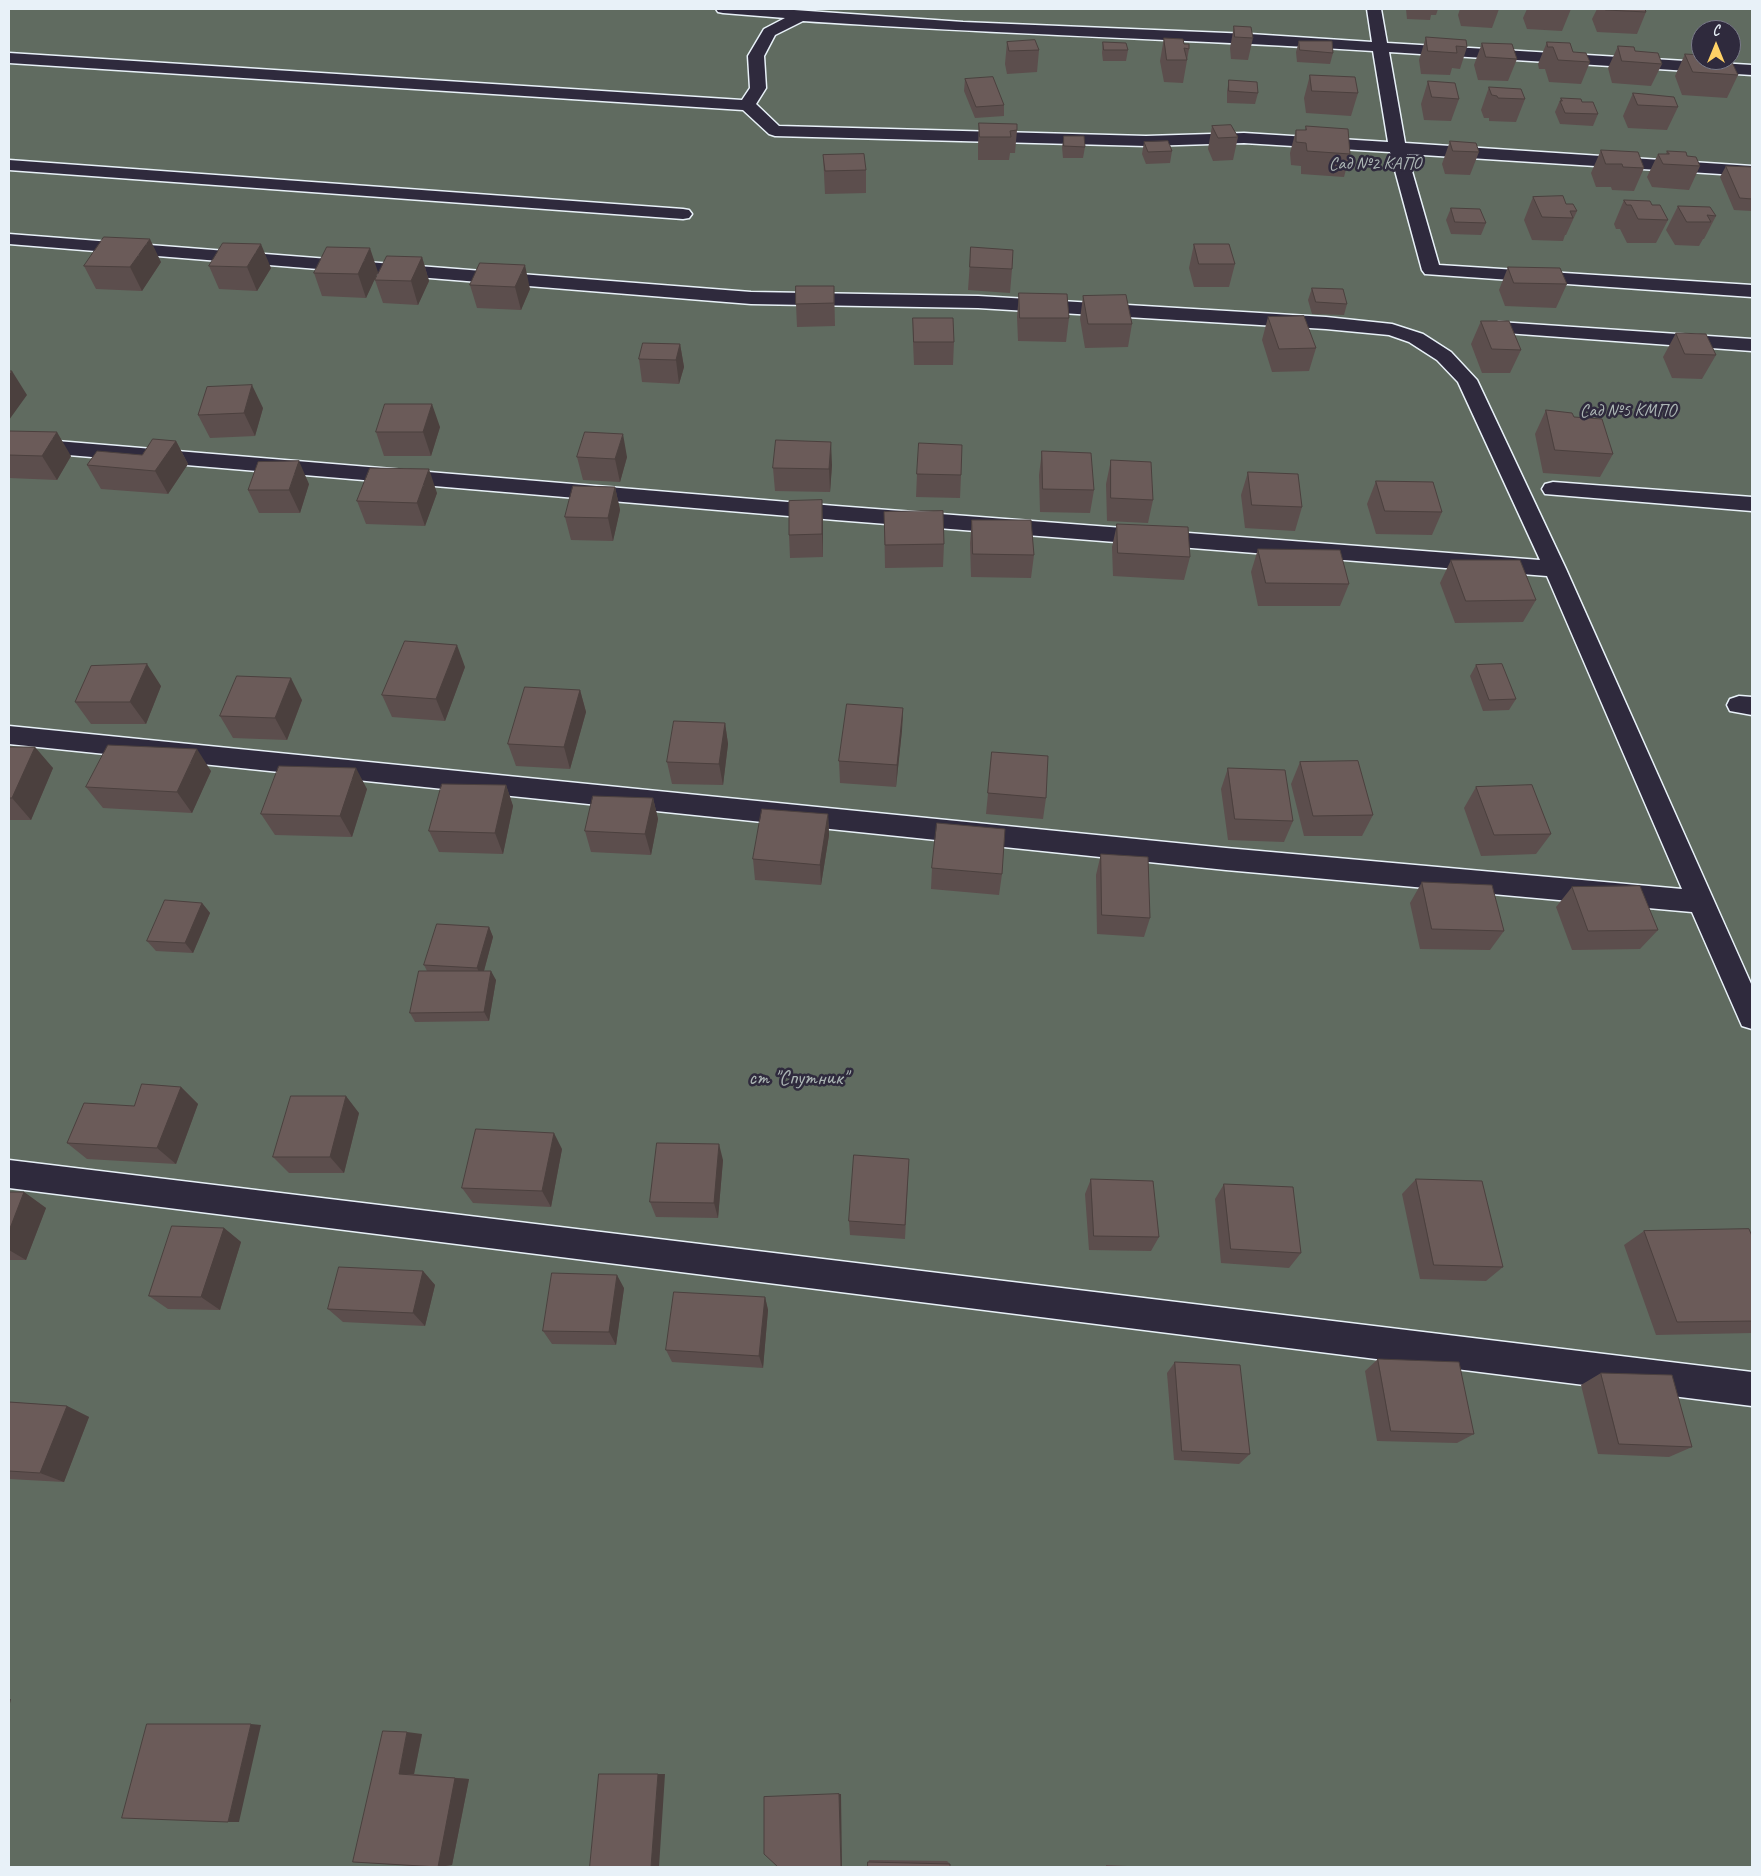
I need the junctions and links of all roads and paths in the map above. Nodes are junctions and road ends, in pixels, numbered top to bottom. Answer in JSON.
{"nodes":[{"id":1,"x":723,"y":9,"type":"edge"},
{"id":2,"x":1374,"y":9,"type":"edge"},
{"id":3,"x":801,"y":16,"type":"junction"},
{"id":4,"x":1381,"y":48,"type":"junction"},
{"id":5,"x":9,"y":58,"type":"edge"},
{"id":6,"x":1752,"y":70,"type":"edge"},
{"id":7,"x":747,"y":105,"type":"junction"},
{"id":8,"x":1397,"y":148,"type":"junction"},
{"id":9,"x":9,"y":165,"type":"edge"},
{"id":10,"x":1752,"y":171,"type":"edge"},
{"id":11,"x":683,"y":214,"type":"dead end"},
{"id":12,"x":9,"y":239,"type":"edge"},
{"id":13,"x":1752,"y":291,"type":"edge"},
{"id":14,"x":1499,"y":328,"type":"edge"},
{"id":15,"x":1752,"y":346,"type":"edge"},
{"id":16,"x":9,"y":444,"type":"edge"},
{"id":17,"x":1553,"y":488,"type":"dead end"},
{"id":18,"x":1752,"y":504,"type":"edge"},
{"id":19,"x":1555,"y":569,"type":"junction"},
{"id":20,"x":9,"y":734,"type":"edge"},
{"id":21,"x":1703,"y":902,"type":"junction"},
{"id":22,"x":1752,"y":1017,"type":"edge"},
{"id":23,"x":9,"y":1174,"type":"edge"},
{"id":24,"x":1752,"y":1389,"type":"edge"}],
"edges":[{"from":1,"to":3,"type":"lane"},
{"from":2,"to":4,"type":"lane"},
{"from":3,"to":4,"type":"lane"},
{"from":3,"to":7,"type":"lane"},
{"from":4,"to":6,"type":"lane"},
{"from":4,"to":8,"type":"lane"},
{"from":5,"to":7,"type":"lane"},
{"from":7,"to":8,"type":"lane"},
{"from":8,"to":10,"type":"lane"},
{"from":8,"to":13,"type":"lane"},
{"from":9,"to":11,"type":"lane"},
{"from":12,"to":19,"type":"lane"},
{"from":14,"to":15,"type":"lane"},
{"from":16,"to":19,"type":"lane"},
{"from":17,"to":18,"type":"lane"},
{"from":19,"to":21,"type":"lane"},
{"from":20,"to":21,"type":"lane"},
{"from":21,"to":22,"type":"lane"},
{"from":23,"to":24,"type":"lane"}]}
